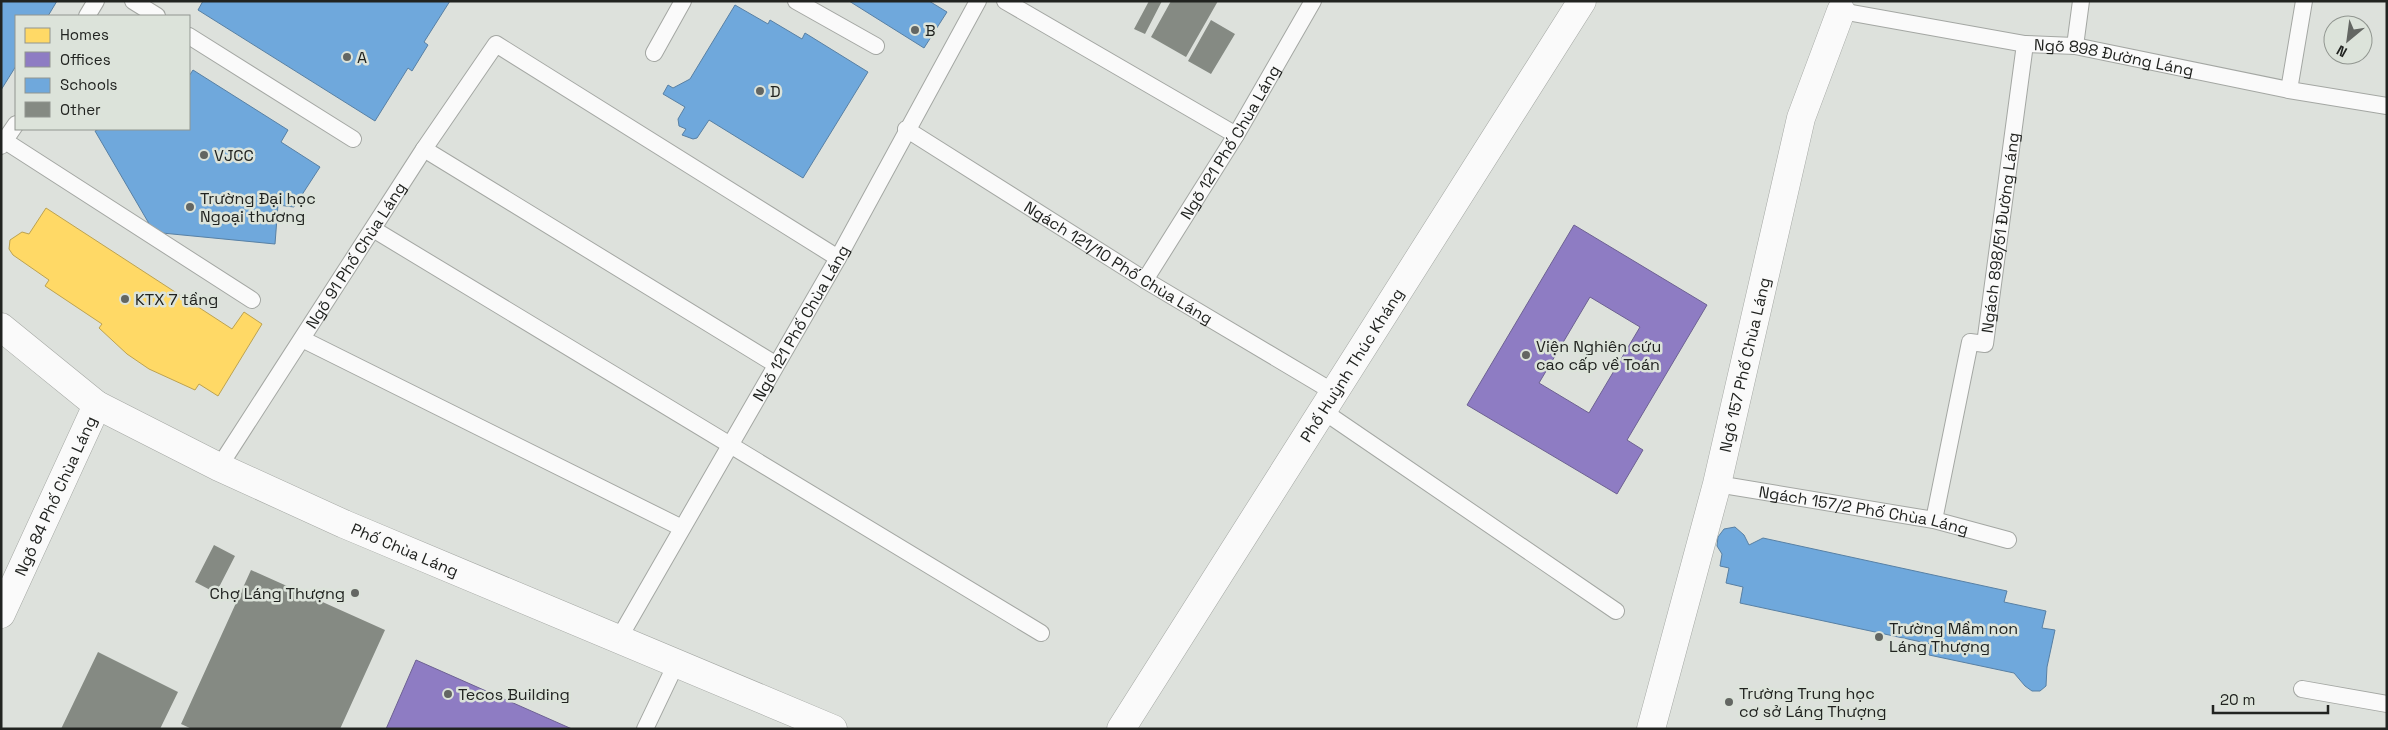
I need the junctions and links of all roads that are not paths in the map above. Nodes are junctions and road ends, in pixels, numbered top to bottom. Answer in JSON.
{"nodes":[{"id":1,"x":96,"y":1,"type":"edge"},
{"id":2,"x":133,"y":1,"type":"edge"},
{"id":3,"x":683,"y":1,"type":"edge"},
{"id":4,"x":796,"y":1,"type":"edge"},
{"id":5,"x":978,"y":1,"type":"edge"},
{"id":6,"x":1005,"y":1,"type":"edge"},
{"id":7,"x":1313,"y":1,"type":"edge"},
{"id":8,"x":1582,"y":1,"type":"edge"},
{"id":9,"x":2082,"y":1,"type":"edge"},
{"id":10,"x":2304,"y":1,"type":"edge"},
{"id":11,"x":1842,"y":6,"type":"edge"},
{"id":12,"x":88,"y":15,"type":"edge"},
{"id":13,"x":155,"y":15,"type":"edge"},
{"id":14,"x":190,"y":37,"type":"edge"},
{"id":15,"x":2025,"y":44,"type":"junction"},
{"id":16,"x":876,"y":46,"type":"dead end"},
{"id":17,"x":2075,"y":46,"type":"junction"},
{"id":18,"x":654,"y":53,"type":"dead end"},
{"id":19,"x":2289,"y":90,"type":"junction"},
{"id":20,"x":2387,"y":106,"type":"edge"},
{"id":21,"x":15,"y":125,"type":"edge"},
{"id":22,"x":906,"y":129,"type":"junction"},
{"id":23,"x":1236,"y":135,"type":"junction"},
{"id":24,"x":353,"y":139,"type":"dead end"},
{"id":25,"x":3,"y":143,"type":"edge"},
{"id":26,"x":424,"y":149,"type":"junction"},
{"id":27,"x":373,"y":229,"type":"junction"},
{"id":28,"x":838,"y":258,"type":"junction"},
{"id":29,"x":1146,"y":280,"type":"junction"},
{"id":30,"x":252,"y":300,"type":"dead end"},
{"id":31,"x":1,"y":327,"type":"edge"},
{"id":32,"x":302,"y":339,"type":"junction"},
{"id":33,"x":775,"y":364,"type":"junction"},
{"id":34,"x":1329,"y":402,"type":"junction"},
{"id":35,"x":97,"y":405,"type":"junction"},
{"id":36,"x":730,"y":444,"type":"junction"},
{"id":37,"x":219,"y":467,"type":"junction"},
{"id":38,"x":1717,"y":484,"type":"junction"},
{"id":39,"x":1934,"y":520,"type":"junction"},
{"id":40,"x":682,"y":528,"type":"junction"},
{"id":41,"x":2008,"y":540,"type":"dead end"},
{"id":42,"x":1616,"y":611,"type":"dead end"},
{"id":43,"x":1,"y":614,"type":"edge"},
{"id":44,"x":1041,"y":633,"type":"dead end"},
{"id":45,"x":618,"y":640,"type":"junction"},
{"id":46,"x":676,"y":664,"type":"junction"},
{"id":47,"x":2302,"y":689,"type":"dead end"},
{"id":48,"x":2387,"y":704,"type":"edge"},
{"id":49,"x":645,"y":729,"type":"edge"},
{"id":50,"x":833,"y":729,"type":"edge"},
{"id":51,"x":1121,"y":729,"type":"edge"},
{"id":52,"x":1651,"y":729,"type":"edge"}],
"edges":[{"from":1,"to":12,"type":"lane"},
{"from":2,"to":13,"type":"lane"},
{"from":3,"to":18,"type":"lane"},
{"from":4,"to":16,"type":"lane"},
{"from":5,"to":22,"type":"lane","name":"Ngõ 121 Phố Chùa Láng"},
{"from":6,"to":23,"type":"lane"},
{"from":7,"to":23,"type":"lane","name":"Ngõ 121 Phố Chùa Láng"},
{"from":8,"to":34,"type":"street","name":"Phố Huỳnh Thúc Kháng"},
{"from":9,"to":17,"type":"lane"},
{"from":10,"to":19,"type":"lane"},
{"from":11,"to":15,"type":"lane","name":"Ngõ 898 Đường Láng"},
{"from":11,"to":38,"type":"street","name":"Ngõ 157 Phố Chùa Láng"},
{"from":14,"to":24,"type":"lane"},
{"from":15,"to":17,"type":"lane","name":"Ngõ 898 Đường Láng"},
{"from":15,"to":39,"type":"lane","name":"Ngách 898/51 Đường Láng"},
{"from":17,"to":19,"type":"lane","name":"Ngõ 898 Đường Láng"},
{"from":19,"to":20,"type":"lane","name":"Ngõ 898 Đường Láng"},
{"from":21,"to":25,"type":"lane"},
{"from":22,"to":28,"type":"lane","name":"Ngõ 121 Phố Chùa Láng"},
{"from":22,"to":29,"type":"lane","name":"Ngách 121/10 Phố Chùa Láng"},
{"from":23,"to":29,"type":"lane","name":"Ngõ 121 Phố Chùa Láng"},
{"from":25,"to":30,"type":"lane"},
{"from":26,"to":27,"type":"lane","name":"Ngõ 91 Phố Chùa Láng"},
{"from":26,"to":28,"type":"lane","name":"Ngõ 91 Phố Chùa Láng"},
{"from":26,"to":33,"type":"lane"},
{"from":27,"to":32,"type":"lane","name":"Ngõ 91 Phố Chùa Láng"},
{"from":27,"to":36,"type":"lane"},
{"from":28,"to":33,"type":"lane","name":"Ngõ 121 Phố Chùa Láng"},
{"from":29,"to":34,"type":"lane","name":"Ngách 121/10 Phố Chùa Láng"},
{"from":31,"to":35,"type":"street","name":"Phố Chùa Láng"},
{"from":32,"to":37,"type":"lane","name":"Ngõ 91 Phố Chùa Láng"},
{"from":32,"to":40,"type":"lane"},
{"from":33,"to":36,"type":"lane","name":"Ngõ 121 Phố Chùa Láng"},
{"from":34,"to":42,"type":"lane","name":"Ngách 121/10 Phố Chùa Láng"},
{"from":34,"to":51,"type":"street","name":"Phố Huỳnh Thúc Kháng"},
{"from":35,"to":37,"type":"street","name":"Phố Chùa Láng"},
{"from":35,"to":43,"type":"street","name":"Ngõ 84 Phố Chùa Láng"},
{"from":36,"to":40,"type":"lane","name":"Ngõ 121 Phố Chùa Láng"},
{"from":36,"to":44,"type":"lane"},
{"from":37,"to":45,"type":"street","name":"Phố Chùa Láng"},
{"from":38,"to":39,"type":"lane","name":"Ngách 157/2 Phố Chùa Láng"},
{"from":38,"to":52,"type":"street","name":"Ngõ 157 Phố Chùa Láng"},
{"from":39,"to":41,"type":"lane","name":"Ngách 157/2 Phố Chùa Láng"},
{"from":40,"to":45,"type":"lane","name":"Ngõ 121 Phố Chùa Láng"},
{"from":45,"to":46,"type":"street","name":"Phố Chùa Láng"},
{"from":46,"to":49,"type":"lane"},
{"from":46,"to":50,"type":"street","name":"Phố Chùa Láng"},
{"from":47,"to":48,"type":"lane"}]}
